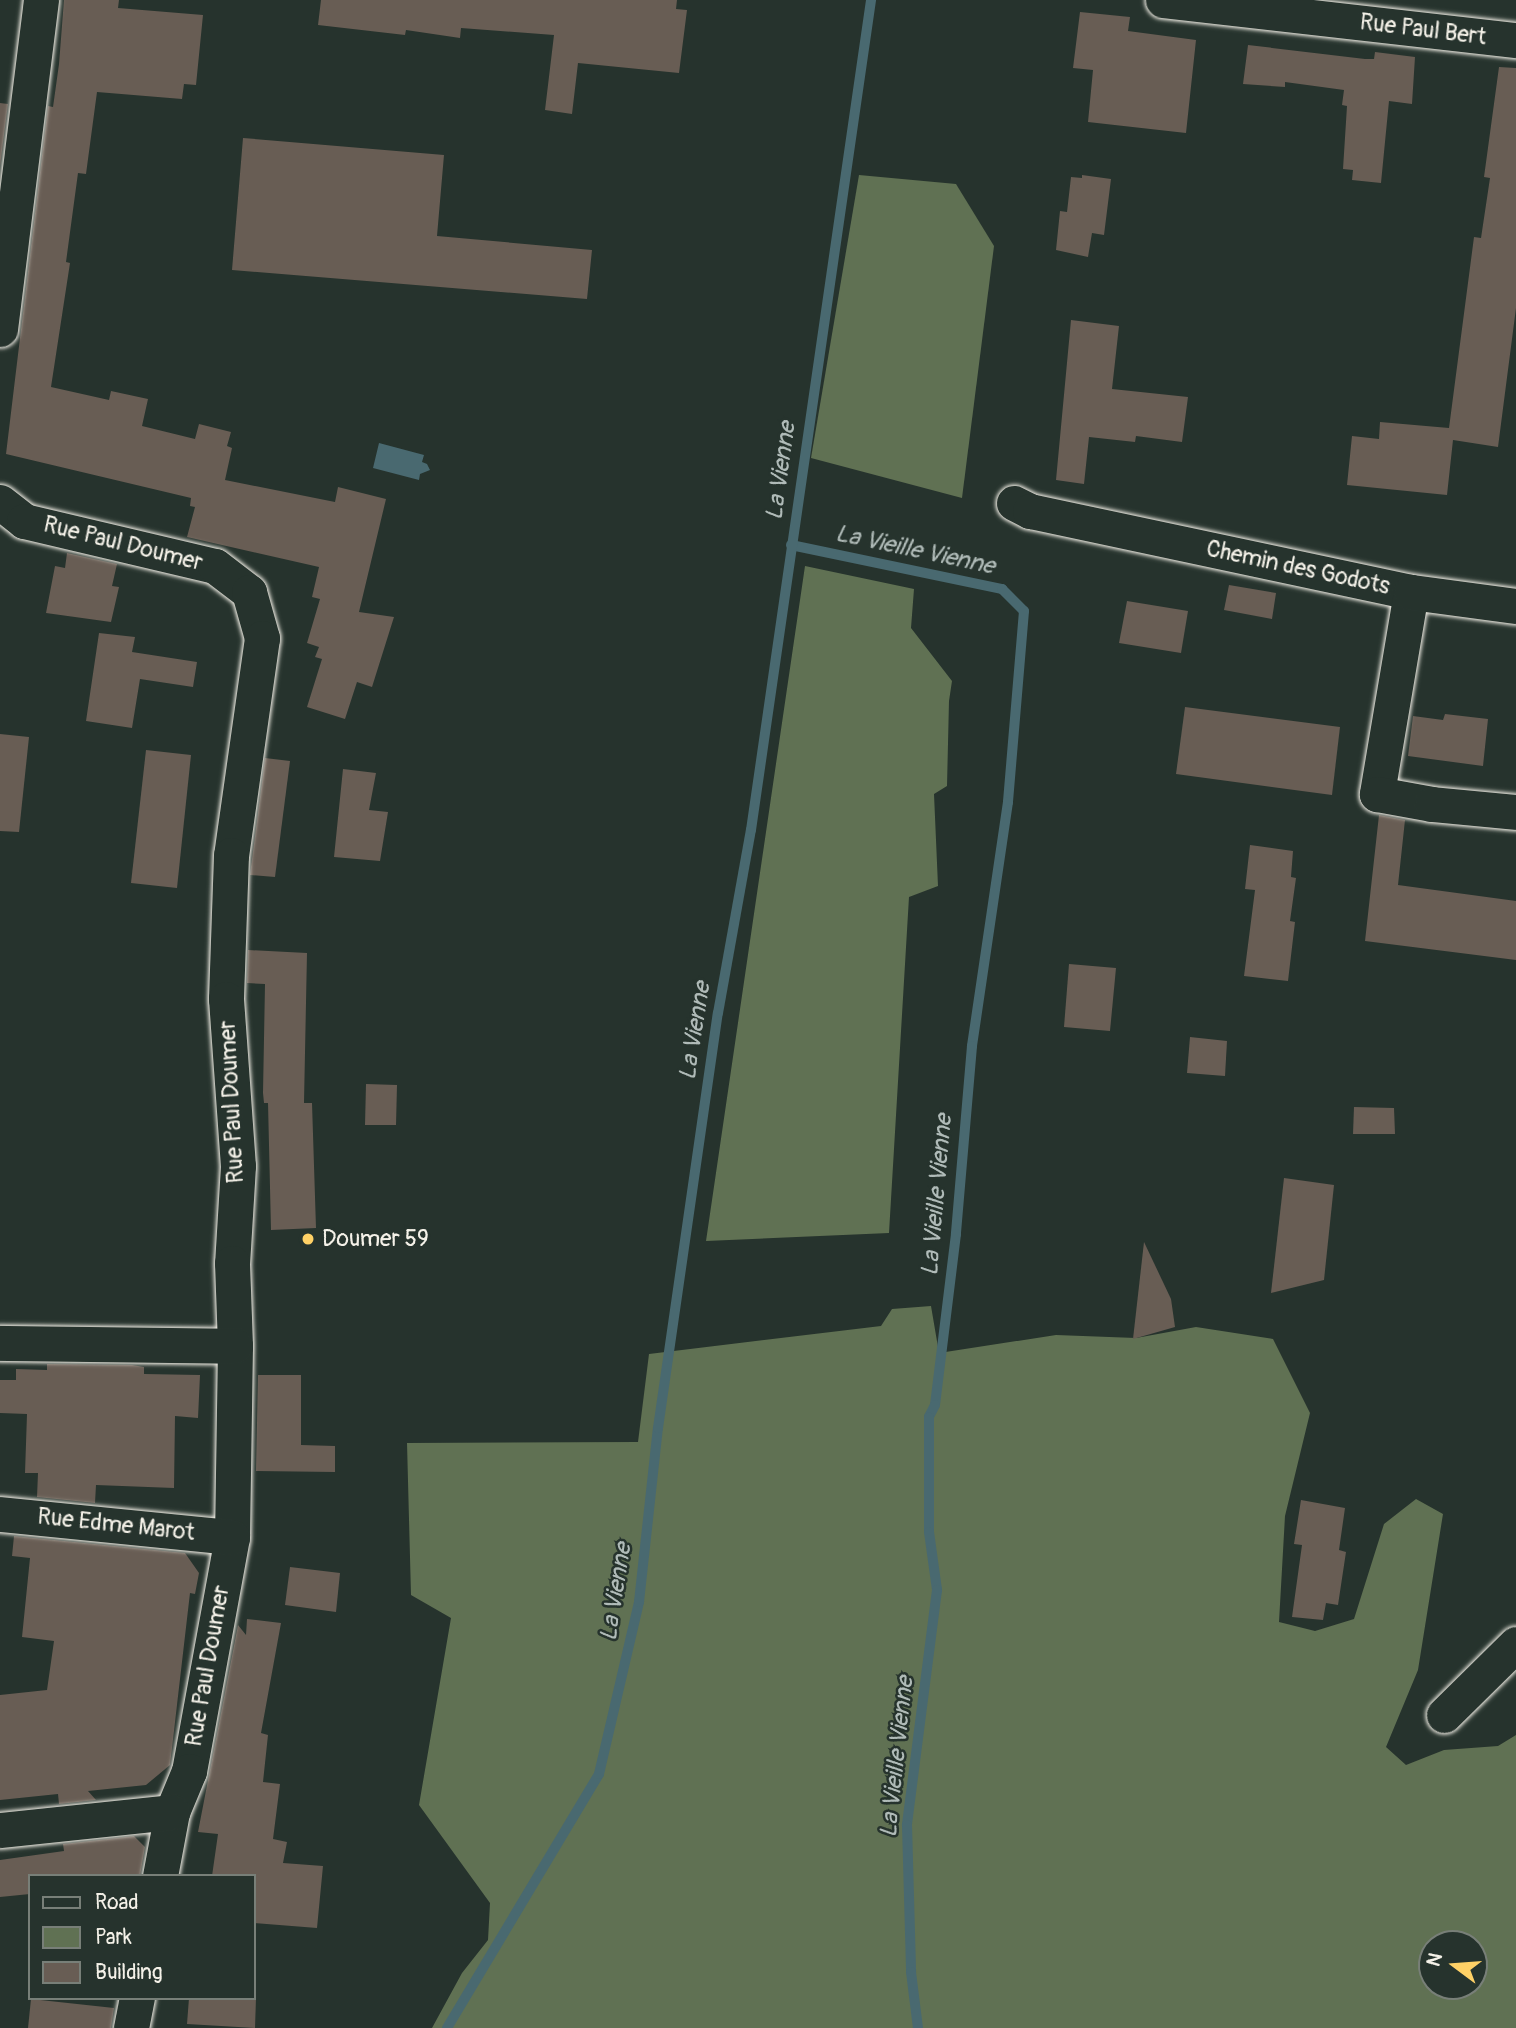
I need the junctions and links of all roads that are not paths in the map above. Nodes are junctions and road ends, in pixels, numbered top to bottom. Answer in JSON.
{"nodes":[{"id":1,"x":41,"y":0,"type":"edge"},
{"id":2,"x":1163,"y":0,"type":"edge"},
{"id":3,"x":1516,"y":40,"type":"edge"},
{"id":4,"x":3,"y":287,"type":"edge"},
{"id":5,"x":0,"y":329,"type":"edge"},
{"id":6,"x":0,"y":502,"type":"edge"},
{"id":7,"x":1014,"y":503,"type":"dead end"},
{"id":8,"x":1410,"y":592,"type":"junction"},
{"id":9,"x":1516,"y":606,"type":"edge"},
{"id":10,"x":1516,"y":812,"type":"edge"},
{"id":11,"x":0,"y":1343,"type":"edge"},
{"id":12,"x":235,"y":1346,"type":"junction"},
{"id":13,"x":0,"y":1514,"type":"edge"},
{"id":14,"x":232,"y":1537,"type":"junction"},
{"id":15,"x":1516,"y":1644,"type":"edge"},
{"id":16,"x":1444,"y":1715,"type":"dead end"},
{"id":17,"x":172,"y":1812,"type":"junction"},
{"id":18,"x":0,"y":1830,"type":"edge"},
{"id":19,"x":160,"y":1874,"type":"edge"},
{"id":20,"x":137,"y":2000,"type":"edge"},
{"id":21,"x":131,"y":2028,"type":"edge"}],
"edges":[{"from":1,"to":4,"type":"street"},
{"from":2,"to":3,"type":"street","name":"Rue Paul Bert"},
{"from":4,"to":5,"type":"street"},
{"from":6,"to":12,"type":"street","name":"Rue Paul Doumer"},
{"from":7,"to":8,"type":"street","name":"Chemin des Godots"},
{"from":8,"to":9,"type":"street"},
{"from":8,"to":10,"type":"street","name":"Chemin des Godots"},
{"from":11,"to":12,"type":"street"},
{"from":12,"to":14,"type":"street","name":"Rue Paul Doumer"},
{"from":13,"to":14,"type":"street","name":"Rue Edme Marot"},
{"from":14,"to":17,"type":"street","name":"Rue Paul Doumer"},
{"from":15,"to":16,"type":"street"},
{"from":17,"to":18,"type":"street"},
{"from":17,"to":19,"type":"street","name":"Rue Paul Doumer"},
{"from":20,"to":21,"type":"street"}]}
